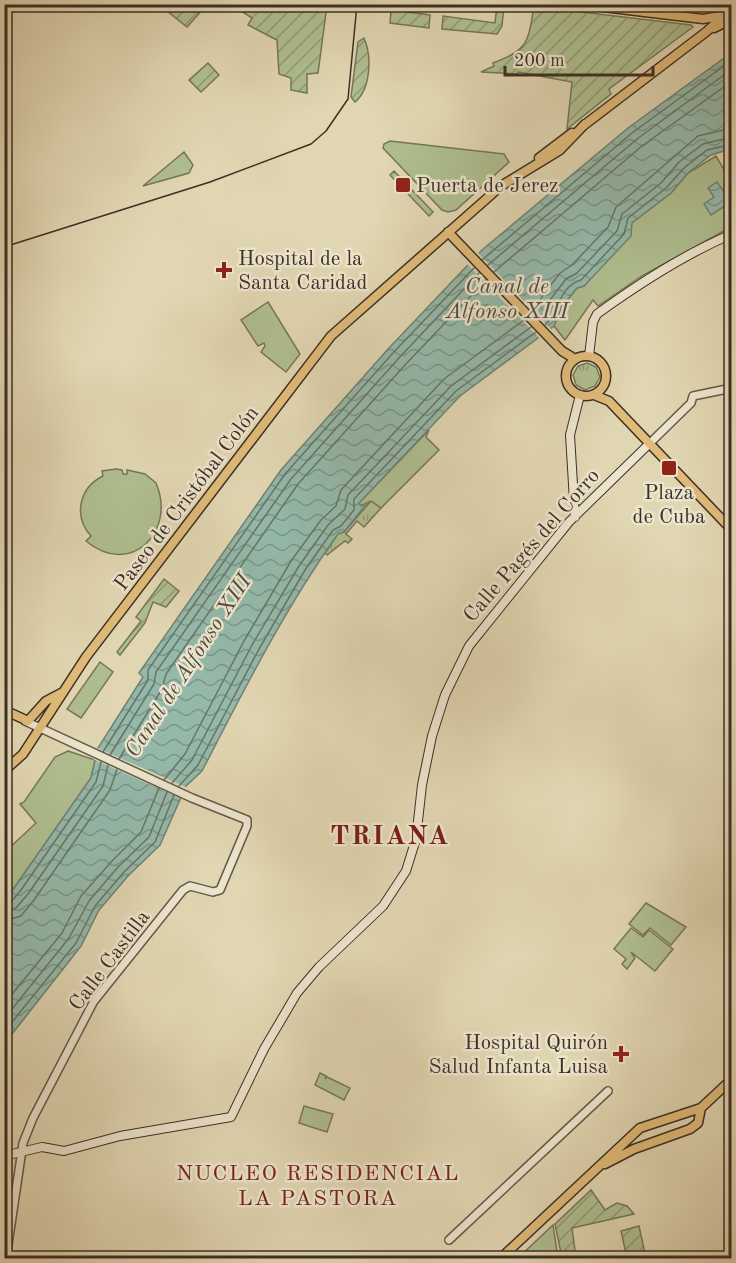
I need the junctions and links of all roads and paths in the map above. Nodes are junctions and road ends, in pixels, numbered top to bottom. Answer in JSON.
{"nodes":[{"id":1,"x":578,"y":4,"type":"edge"},
{"id":2,"x":732,"y":9,"type":"edge"},
{"id":3,"x":727,"y":17,"type":"edge"},
{"id":4,"x":703,"y":19,"type":"junction"},
{"id":5,"x":706,"y":32,"type":"junction"},
{"id":6,"x":448,"y":232,"type":"junction"},
{"id":7,"x":732,"y":234,"type":"edge"},
{"id":8,"x":589,"y":356,"type":"junction"},
{"id":9,"x":572,"y":362,"type":"junction"},
{"id":10,"x":605,"y":383,"type":"junction"},
{"id":11,"x":732,"y":388,"type":"edge"},
{"id":12,"x":580,"y":395,"type":"junction"},
{"id":13,"x":594,"y":395,"type":"junction"},
{"id":14,"x":609,"y":401,"type":"junction"},
{"id":15,"x":649,"y":444,"type":"junction"},
{"id":16,"x":575,"y":517,"type":"junction"},
{"id":17,"x":732,"y":530,"type":"edge"},
{"id":18,"x":63,"y":691,"type":"junction"},
{"id":19,"x":4,"y":710,"type":"edge"},
{"id":20,"x":25,"y":721,"type":"junction"},
{"id":21,"x":40,"y":728,"type":"junction"},
{"id":22,"x":4,"y":771,"type":"edge"},
{"id":23,"x":732,"y":1079,"type":"edge"},
{"id":24,"x":608,"y":1091,"type":"dead end"},
{"id":25,"x":701,"y":1108,"type":"junction"},
{"id":26,"x":22,"y":1150,"type":"junction"},
{"id":27,"x":4,"y":1156,"type":"edge"},
{"id":28,"x":595,"y":1171,"type":"junction"},
{"id":29,"x":449,"y":1240,"type":"dead end"},
{"id":30,"x":6,"y":1258,"type":"edge"},
{"id":31,"x":501,"y":1258,"type":"edge"}],
"edges":[{"from":1,"to":4,"type":"main road"},
{"from":2,"to":3,"type":"main road"},
{"from":3,"to":4,"type":"main road"},
{"from":3,"to":5,"type":"main road","name":"Paseo de Cristóbal Colón"},
{"from":4,"to":5,"type":"main road"},
{"from":5,"to":6,"type":"main road","name":"Paseo de Cristóbal Colón"},
{"from":6,"to":9,"type":"main road"},
{"from":6,"to":18,"type":"main road","name":"Paseo de Cristóbal Colón"},
{"from":7,"to":8,"type":"main road"},
{"from":8,"to":9,"type":"main road"},
{"from":8,"to":10,"type":"main road"},
{"from":9,"to":12,"type":"main road"},
{"from":10,"to":13,"type":"main road"},
{"from":10,"to":14,"type":"main road"},
{"from":11,"to":15,"type":"street"},
{"from":12,"to":13,"type":"main road"},
{"from":12,"to":16,"type":"main road"},
{"from":13,"to":14,"type":"main road"},
{"from":14,"to":15,"type":"main road"},
{"from":15,"to":16,"type":"main road","name":"Calle Pagés del Corro"},
{"from":15,"to":17,"type":"main road"},
{"from":16,"to":26,"type":"main road","name":"Calle Pagés del Corro"},
{"from":18,"to":20,"type":"main road"},
{"from":18,"to":21,"type":"main road","name":"Paseo de Cristóbal Colón"},
{"from":19,"to":20,"type":"main road"},
{"from":20,"to":21,"type":"street"},
{"from":21,"to":22,"type":"main road","name":"Paseo de Cristóbal Colón"},
{"from":21,"to":26,"type":"street","name":"Calle Castilla"},
{"from":23,"to":25,"type":"main road"},
{"from":24,"to":29,"type":"street"},
{"from":25,"to":28,"type":"main road"},
{"from":25,"to":28,"type":"main road"},
{"from":26,"to":27,"type":"main road"},
{"from":26,"to":30,"type":"street","name":"Calle Castilla"},
{"from":28,"to":31,"type":"main road"}]}
